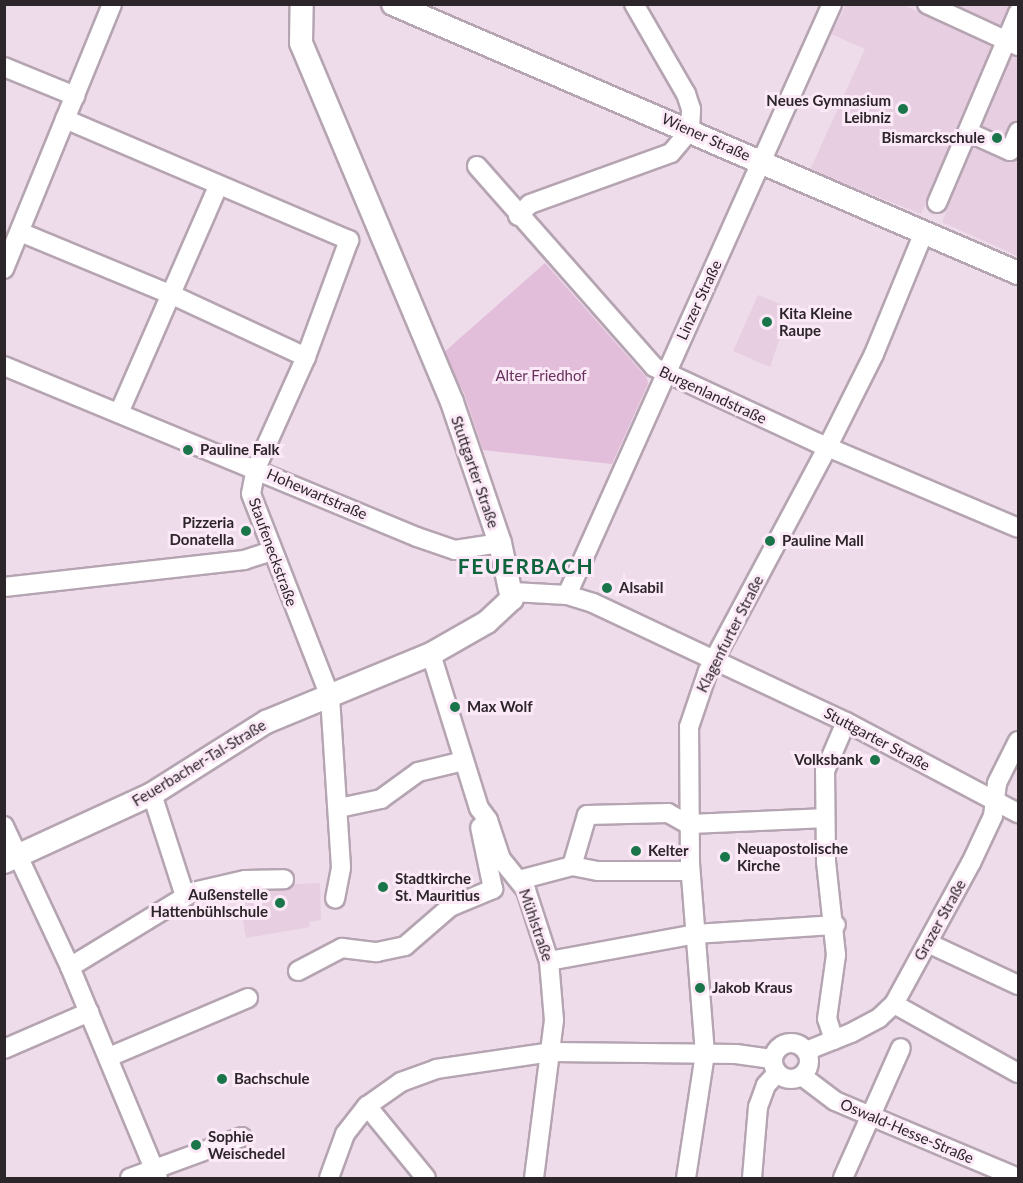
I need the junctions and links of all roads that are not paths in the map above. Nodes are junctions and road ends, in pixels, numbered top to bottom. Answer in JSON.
{"nodes":[{"id":1,"x":112,"y":4,"type":"edge"},
{"id":2,"x":393,"y":4,"type":"edge"},
{"id":3,"x":634,"y":4,"type":"edge"},
{"id":4,"x":832,"y":4,"type":"edge"},
{"id":5,"x":927,"y":4,"type":"edge"},
{"id":6,"x":300,"y":8,"type":"edge"},
{"id":7,"x":1018,"y":13,"type":"edge"},
{"id":8,"x":1013,"y":43,"type":"edge"},
{"id":9,"x":4,"y":67,"type":"edge"},
{"id":10,"x":75,"y":96,"type":"junction"},
{"id":11,"x":65,"y":119,"type":"junction"},
{"id":12,"x":690,"y":130,"type":"junction"},
{"id":13,"x":968,"y":132,"type":"junction"},
{"id":14,"x":1018,"y":132,"type":"edge"},
{"id":15,"x":762,"y":162,"type":"junction"},
{"id":16,"x":477,"y":166,"type":"dead end"},
{"id":17,"x":218,"y":186,"type":"junction"},
{"id":18,"x":937,"y":203,"type":"dead end"},
{"id":19,"x":518,"y":216,"type":"junction"},
{"id":20,"x":21,"y":232,"type":"junction"},
{"id":21,"x":924,"y":232,"type":"junction"},
{"id":22,"x":4,"y":269,"type":"edge"},
{"id":23,"x":1018,"y":273,"type":"edge"},
{"id":24,"x":170,"y":294,"type":"junction"},
{"id":25,"x":306,"y":357,"type":"junction"},
{"id":26,"x":4,"y":366,"type":"edge"},
{"id":27,"x":667,"y":374,"type":"junction"},
{"id":28,"x":119,"y":413,"type":"junction"},
{"id":29,"x":828,"y":446,"type":"junction"},
{"id":30,"x":256,"y":468,"type":"junction"},
{"id":31,"x":1018,"y":528,"type":"edge"},
{"id":32,"x":500,"y":543,"type":"junction"},
{"id":33,"x":271,"y":551,"type":"junction"},
{"id":34,"x":4,"y":587,"type":"edge"},
{"id":35,"x":513,"y":591,"type":"junction"},
{"id":36,"x":567,"y":595,"type":"junction"},
{"id":37,"x":431,"y":654,"type":"junction"},
{"id":38,"x":714,"y":658,"type":"junction"},
{"id":39,"x":330,"y":697,"type":"junction"},
{"id":40,"x":846,"y":722,"type":"junction"},
{"id":41,"x":1018,"y":741,"type":"edge"},
{"id":42,"x":464,"y":761,"type":"junction"},
{"id":43,"x":152,"y":794,"type":"junction"},
{"id":44,"x":994,"y":801,"type":"junction"},
{"id":45,"x":479,"y":807,"type":"junction"},
{"id":46,"x":339,"y":808,"type":"junction"},
{"id":47,"x":1018,"y":813,"type":"edge"},
{"id":48,"x":824,"y":818,"type":"junction"},
{"id":49,"x":688,"y":824,"type":"junction"},
{"id":50,"x":4,"y":826,"type":"edge"},
{"id":51,"x":11,"y":859,"type":"edge"},
{"id":52,"x":572,"y":866,"type":"junction"},
{"id":53,"x":690,"y":872,"type":"junction"},
{"id":54,"x":284,"y":879,"type":"dead end"},
{"id":55,"x":519,"y":880,"type":"junction"},
{"id":56,"x":185,"y":896,"type":"junction"},
{"id":57,"x":335,"y":898,"type":"dead end"},
{"id":58,"x":836,"y":925,"type":"junction"},
{"id":59,"x":696,"y":934,"type":"junction"},
{"id":60,"x":928,"y":943,"type":"junction"},
{"id":61,"x":549,"y":961,"type":"junction"},
{"id":62,"x":70,"y":967,"type":"junction"},
{"id":63,"x":298,"y":971,"type":"dead end"},
{"id":64,"x":1018,"y":985,"type":"edge"},
{"id":65,"x":248,"y":998,"type":"dead end"},
{"id":66,"x":894,"y":1004,"type":"junction"},
{"id":67,"x":89,"y":1012,"type":"junction"},
{"id":68,"x":834,"y":1040,"type":"junction"},
{"id":69,"x":902,"y":1048,"type":"dead end"},
{"id":70,"x":4,"y":1049,"type":"edge"},
{"id":71,"x":806,"y":1051,"type":"junction"},
{"id":72,"x":550,"y":1052,"type":"junction"},
{"id":73,"x":705,"y":1054,"type":"junction"},
{"id":74,"x":109,"y":1057,"type":"junction"},
{"id":75,"x":775,"y":1066,"type":"junction"},
{"id":76,"x":1018,"y":1074,"type":"edge"},
{"id":77,"x":802,"y":1076,"type":"junction"},
{"id":78,"x":367,"y":1106,"type":"junction"},
{"id":79,"x":870,"y":1115,"type":"junction"},
{"id":80,"x":242,"y":1137,"type":"dead end"},
{"id":81,"x":156,"y":1174,"type":"edge"},
{"id":82,"x":1018,"y":1178,"type":"edge"},
{"id":83,"x":130,"y":1179,"type":"edge"},
{"id":84,"x":329,"y":1179,"type":"edge"},
{"id":85,"x":426,"y":1179,"type":"edge"},
{"id":86,"x":534,"y":1179,"type":"edge"},
{"id":87,"x":686,"y":1179,"type":"edge"},
{"id":88,"x":752,"y":1179,"type":"edge"},
{"id":89,"x":843,"y":1179,"type":"edge"}],
"edges":[{"from":1,"to":10,"type":"street"},
{"from":2,"to":12,"type":"main road","name":"Wiener Straße"},
{"from":3,"to":12,"type":"street"},
{"from":4,"to":15,"type":"street","name":"Linzer Straße"},
{"from":5,"to":8,"type":"street"},
{"from":6,"to":32,"type":"main road","name":"Stuttgarter Straße"},
{"from":7,"to":8,"type":"street"},
{"from":8,"to":13,"type":"street"},
{"from":9,"to":10,"type":"street"},
{"from":10,"to":11,"type":"street"},
{"from":11,"to":17,"type":"street"},
{"from":11,"to":20,"type":"street"},
{"from":12,"to":15,"type":"main road","name":"Wiener Straße"},
{"from":12,"to":19,"type":"street"},
{"from":13,"to":14,"type":"street"},
{"from":13,"to":18,"type":"street"},
{"from":15,"to":21,"type":"main road","name":"Wiener Straße"},
{"from":15,"to":27,"type":"street","name":"Linzer Straße"},
{"from":16,"to":19,"type":"street","name":"Burgenlandstraße"},
{"from":17,"to":24,"type":"street"},
{"from":17,"to":25,"type":"street","name":"Staufeneckstraße"},
{"from":19,"to":27,"type":"street","name":"Burgenlandstraße"},
{"from":20,"to":22,"type":"street"},
{"from":20,"to":24,"type":"street"},
{"from":21,"to":23,"type":"main road","name":"Wiener Straße"},
{"from":21,"to":29,"type":"street","name":"Klagenfurter Straße"},
{"from":24,"to":25,"type":"street"},
{"from":24,"to":28,"type":"street"},
{"from":25,"to":30,"type":"street","name":"Staufeneckstraße"},
{"from":26,"to":28,"type":"street","name":"Hohewartstraße"},
{"from":27,"to":29,"type":"street","name":"Burgenlandstraße"},
{"from":27,"to":36,"type":"street","name":"Linzer Straße"},
{"from":28,"to":30,"type":"street","name":"Hohewartstraße"},
{"from":29,"to":31,"type":"street","name":"Burgenlandstraße"},
{"from":29,"to":38,"type":"street","name":"Klagenfurter Straße"},
{"from":30,"to":32,"type":"street","name":"Hohewartstraße"},
{"from":30,"to":33,"type":"street","name":"Staufeneckstraße"},
{"from":32,"to":35,"type":"main road","name":"Stuttgarter Straße"},
{"from":33,"to":34,"type":"street"},
{"from":33,"to":39,"type":"street","name":"Staufeneckstraße"},
{"from":35,"to":36,"type":"street","name":"Stuttgarter Straße"},
{"from":35,"to":37,"type":"main road","name":"Feuerbacher-Tal-Straße"},
{"from":36,"to":38,"type":"street","name":"Stuttgarter Straße"},
{"from":37,"to":39,"type":"main road","name":"Feuerbacher-Tal-Straße"},
{"from":37,"to":42,"type":"street","name":"Mühlstraße"},
{"from":38,"to":40,"type":"street","name":"Stuttgarter Straße"},
{"from":38,"to":49,"type":"street","name":"Klagenfurter Straße"},
{"from":39,"to":43,"type":"main road","name":"Feuerbacher-Tal-Straße"},
{"from":39,"to":46,"type":"street","name":"Staufeneckstraße"},
{"from":40,"to":44,"type":"street","name":"Stuttgarter Straße"},
{"from":40,"to":48,"type":"street"},
{"from":41,"to":44,"type":"street","name":"Grazer Straße"},
{"from":42,"to":45,"type":"street","name":"Mühlstraße"},
{"from":42,"to":46,"type":"street"},
{"from":43,"to":51,"type":"main road","name":"Feuerbacher-Tal-Straße"},
{"from":43,"to":56,"type":"street"},
{"from":44,"to":47,"type":"street","name":"Stuttgarter Straße"},
{"from":44,"to":60,"type":"street","name":"Grazer Straße"},
{"from":45,"to":55,"type":"street","name":"Mühlstraße"},
{"from":45,"to":63,"type":"street"},
{"from":46,"to":57,"type":"street","name":"Staufeneckstraße"},
{"from":48,"to":49,"type":"street"},
{"from":48,"to":58,"type":"street"},
{"from":49,"to":52,"type":"street"},
{"from":49,"to":53,"type":"street","name":"Klagenfurter Straße"},
{"from":50,"to":51,"type":"street"},
{"from":51,"to":62,"type":"street"},
{"from":52,"to":53,"type":"street"},
{"from":52,"to":55,"type":"street"},
{"from":53,"to":59,"type":"street","name":"Klagenfurter Straße"},
{"from":54,"to":56,"type":"street"},
{"from":55,"to":61,"type":"street","name":"Mühlstraße"},
{"from":56,"to":62,"type":"street"},
{"from":58,"to":59,"type":"street"},
{"from":58,"to":68,"type":"street"},
{"from":59,"to":61,"type":"street"},
{"from":59,"to":73,"type":"street","name":"Klagenfurter Straße"},
{"from":60,"to":64,"type":"street"},
{"from":60,"to":66,"type":"street","name":"Grazer Straße"},
{"from":61,"to":72,"type":"street","name":"Mühlstraße"},
{"from":62,"to":67,"type":"street"},
{"from":65,"to":74,"type":"street"},
{"from":66,"to":68,"type":"street","name":"Grazer Straße"},
{"from":66,"to":76,"type":"street"},
{"from":67,"to":70,"type":"street"},
{"from":67,"to":74,"type":"street"},
{"from":68,"to":71,"type":"street","name":"Grazer Straße"},
{"from":69,"to":79,"type":"street"},
{"from":71,"to":75,"type":"street"},
{"from":71,"to":77,"type":"street"},
{"from":72,"to":73,"type":"street"},
{"from":72,"to":78,"type":"street"},
{"from":72,"to":86,"type":"street","name":"Mühlstraße"},
{"from":73,"to":75,"type":"street"},
{"from":73,"to":87,"type":"street","name":"Klagenfurter Straße"},
{"from":74,"to":81,"type":"street"},
{"from":75,"to":77,"type":"street"},
{"from":75,"to":88,"type":"street"},
{"from":77,"to":79,"type":"street","name":"Oswald-Hesse-Straße"},
{"from":78,"to":84,"type":"street"},
{"from":78,"to":85,"type":"street"},
{"from":79,"to":82,"type":"street","name":"Oswald-Hesse-Straße"},
{"from":79,"to":89,"type":"street"},
{"from":80,"to":81,"type":"street"},
{"from":81,"to":83,"type":"street"}]}
